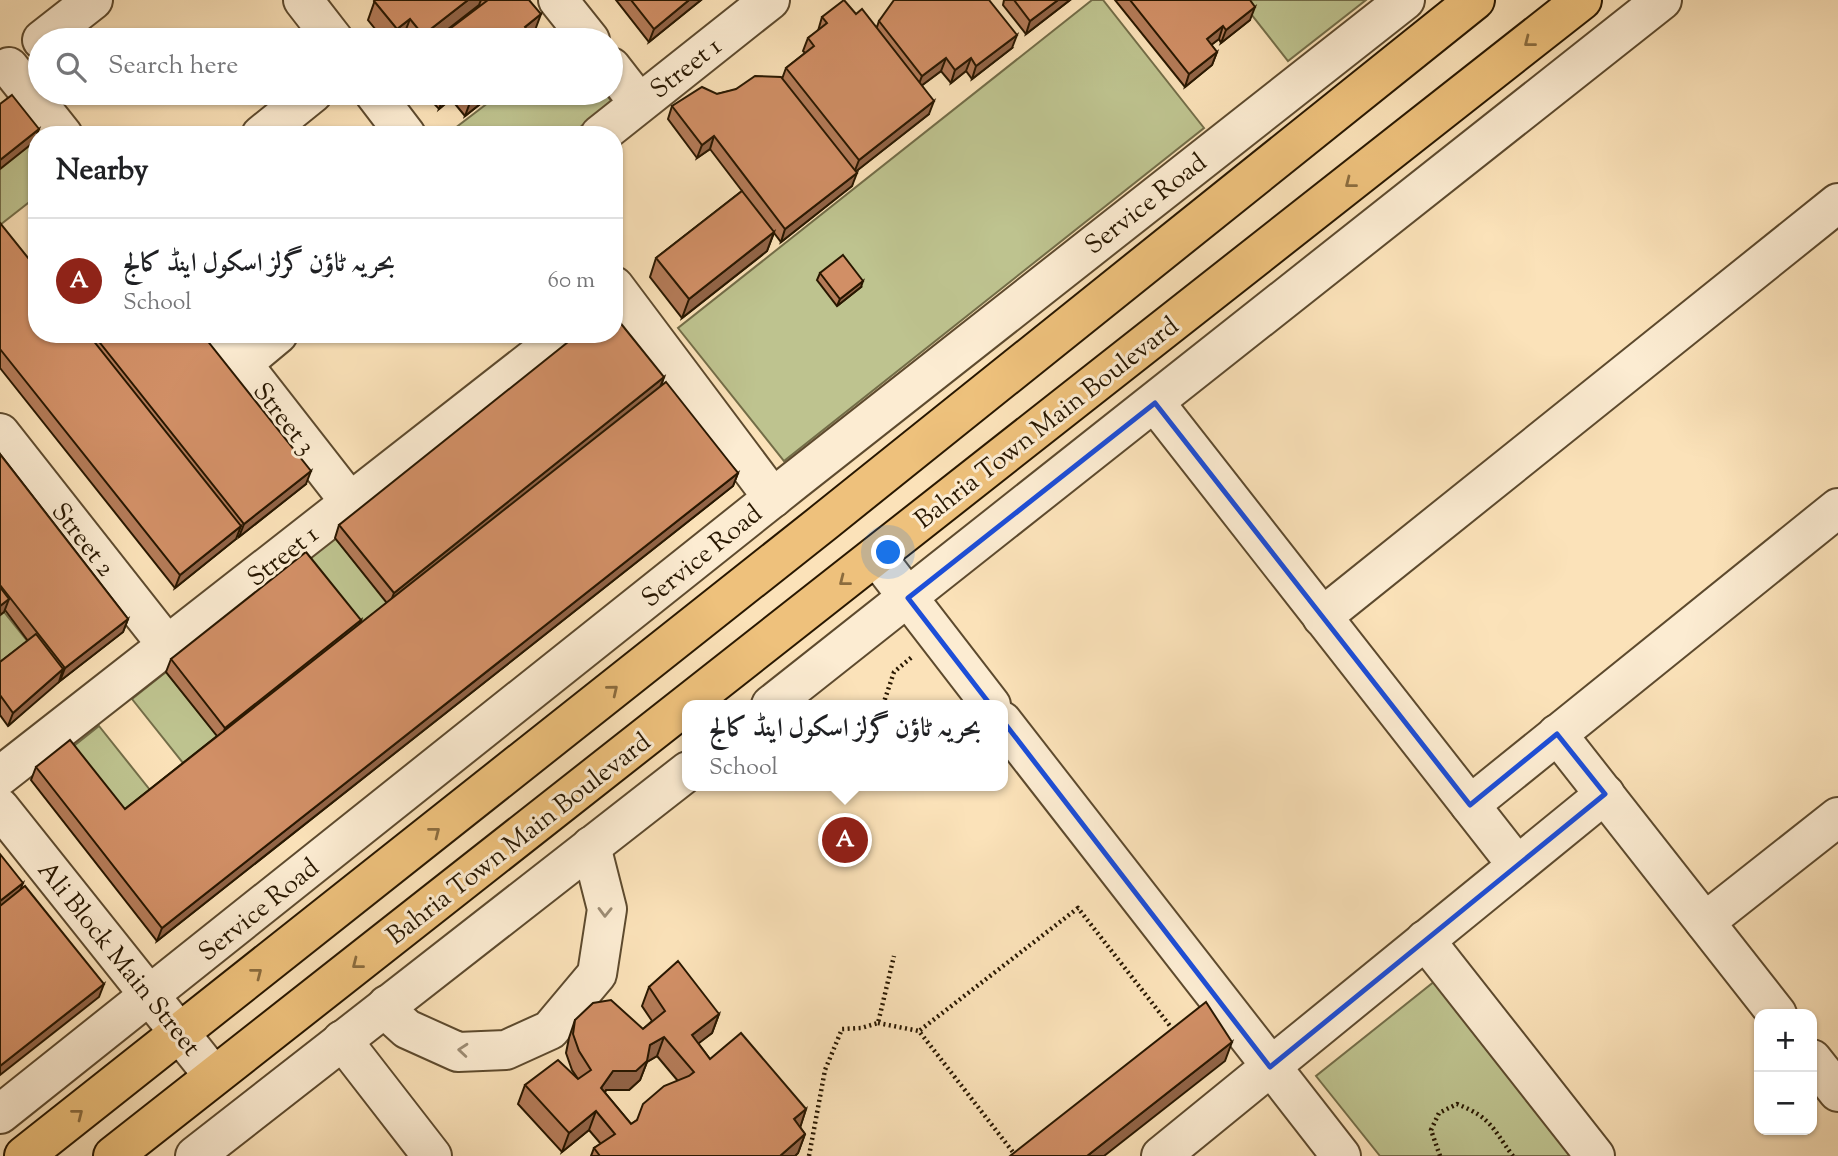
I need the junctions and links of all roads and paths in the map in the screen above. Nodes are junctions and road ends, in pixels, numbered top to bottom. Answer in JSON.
{"nodes":[{"id":1,"x":93,"y":0,"type":"edge"},
{"id":2,"x":303,"y":0,"type":"edge"},
{"id":3,"x":558,"y":0,"type":"edge"},
{"id":4,"x":770,"y":0,"type":"edge"},
{"id":5,"x":1405,"y":0,"type":"edge"},
{"id":6,"x":1475,"y":0,"type":"edge"},
{"id":7,"x":1582,"y":0,"type":"edge"},
{"id":8,"x":1662,"y":0,"type":"edge"},
{"id":9,"x":57,"y":28,"type":"edge"},
{"id":10,"x":325,"y":28,"type":"edge"},
{"id":11,"x":580,"y":28,"type":"edge"},
{"id":12,"x":28,"y":51,"type":"edge"},
{"id":13,"x":5,"y":70,"type":"edge"},
{"id":14,"x":623,"y":82,"type":"edge"},
{"id":15,"x":28,"y":96,"type":"edge"},
{"id":16,"x":639,"y":103,"type":"junction"},
{"id":17,"x":36,"y":105,"type":"edge"},
{"id":18,"x":298,"y":105,"type":"edge"},
{"id":19,"x":383,"y":105,"type":"edge"},
{"id":20,"x":55,"y":126,"type":"edge"},
{"id":21,"x":272,"y":126,"type":"edge"},
{"id":22,"x":399,"y":126,"type":"edge"},
{"id":23,"x":611,"y":126,"type":"edge"},
{"id":24,"x":1838,"y":203,"type":"edge"},
{"id":25,"x":623,"y":299,"type":"edge"},
{"id":26,"x":226,"y":343,"type":"edge"},
{"id":27,"x":267,"y":343,"type":"edge"},
{"id":28,"x":553,"y":343,"type":"edge"},
{"id":29,"x":242,"y":364,"type":"junction"},
{"id":30,"x":1155,"y":403,"type":"junction"},
{"id":31,"x":0,"y":433,"type":"edge"},
{"id":32,"x":783,"y":490,"type":"junction"},
{"id":33,"x":350,"y":502,"type":"junction"},
{"id":34,"x":1838,"y":508,"type":"edge"},
{"id":35,"x":824,"y":522,"type":"junction"},
{"id":36,"x":876,"y":556,"type":"junction"},
{"id":37,"x":908,"y":598,"type":"junction"},
{"id":38,"x":1322,"y":617,"type":"junction"},
{"id":39,"x":167,"y":645,"type":"junction"},
{"id":40,"x":914,"y":655,"type":"dead end"},
{"id":41,"x":692,"y":700,"type":"edge"},
{"id":42,"x":777,"y":700,"type":"edge"},
{"id":43,"x":885,"y":700,"type":"edge"},
{"id":44,"x":987,"y":700,"type":"edge"},
{"id":45,"x":682,"y":708,"type":"edge"},
{"id":46,"x":1008,"y":727,"type":"edge"},
{"id":47,"x":1557,"y":734,"type":"junction"},
{"id":48,"x":0,"y":776,"type":"edge"},
{"id":49,"x":682,"y":776,"type":"edge"},
{"id":50,"x":1605,"y":794,"type":"junction"},
{"id":51,"x":1470,"y":805,"type":"junction"},
{"id":52,"x":0,"y":808,"type":"edge"},
{"id":53,"x":1838,"y":817,"type":"edge"},
{"id":54,"x":591,"y":846,"type":"junction"},
{"id":55,"x":1517,"y":865,"type":"junction"},
{"id":56,"x":1705,"y":922,"type":"junction"},
{"id":57,"x":1425,"y":940,"type":"junction"},
{"id":58,"x":894,"y":956,"type":"dead end"},
{"id":59,"x":149,"y":996,"type":"junction"},
{"id":60,"x":387,"y":1005,"type":"junction"},
{"id":61,"x":1773,"y":1009,"type":"edge"},
{"id":62,"x":878,"y":1023,"type":"junction"},
{"id":63,"x":919,"y":1031,"type":"junction"},
{"id":64,"x":180,"y":1034,"type":"junction"},
{"id":65,"x":1178,"y":1035,"type":"edge"},
{"id":66,"x":342,"y":1040,"type":"junction"},
{"id":67,"x":1817,"y":1065,"type":"edge"},
{"id":68,"x":1270,"y":1067,"type":"junction"},
{"id":69,"x":213,"y":1075,"type":"junction"},
{"id":70,"x":1838,"y":1092,"type":"edge"},
{"id":71,"x":0,"y":1114,"type":"edge"},
{"id":72,"x":24,"y":1156,"type":"edge"},
{"id":73,"x":113,"y":1156,"type":"edge"},
{"id":74,"x":195,"y":1156,"type":"edge"},
{"id":75,"x":432,"y":1156,"type":"edge"},
{"id":76,"x":809,"y":1156,"type":"edge"},
{"id":77,"x":1016,"y":1156,"type":"edge"},
{"id":78,"x":1161,"y":1156,"type":"edge"},
{"id":79,"x":1341,"y":1156,"type":"edge"},
{"id":80,"x":1440,"y":1156,"type":"edge"},
{"id":81,"x":1513,"y":1156,"type":"edge"},
{"id":82,"x":1595,"y":1156,"type":"edge"}],
"edges":[{"from":1,"to":9,"type":"street"},
{"from":2,"to":10,"type":"street"},
{"from":3,"to":11,"type":"street"},
{"from":4,"to":16,"type":"street","name":"Street 1"},
{"from":5,"to":32,"type":"street","name":"Service Road"},
{"from":6,"to":35,"type":"main road"},
{"from":7,"to":36,"type":"main road","name":"Bahria Town Main Boulevard","one_way":true},
{"from":8,"to":30,"type":"street"},
{"from":12,"to":13,"type":"street"},
{"from":13,"to":15,"type":"street"},
{"from":14,"to":16,"type":"street"},
{"from":16,"to":23,"type":"street","name":"Street 1"},
{"from":17,"to":20,"type":"street"},
{"from":18,"to":21,"type":"street"},
{"from":19,"to":22,"type":"street"},
{"from":24,"to":38,"type":"street"},
{"from":25,"to":32,"type":"street"},
{"from":26,"to":29,"type":"street","name":"Street 3"},
{"from":27,"to":29,"type":"street"},
{"from":28,"to":33,"type":"street","name":"Street 1"},
{"from":29,"to":33,"type":"street","name":"Street 3"},
{"from":30,"to":37,"type":"street"},
{"from":30,"to":38,"type":"street"},
{"from":31,"to":39,"type":"street","name":"Street 2"},
{"from":32,"to":35,"type":"street"},
{"from":32,"to":59,"type":"street","name":"Service Road"},
{"from":33,"to":39,"type":"street","name":"Street 1"},
{"from":34,"to":47,"type":"street"},
{"from":64,"to":35,"type":"main road","one_way":true},
{"from":36,"to":37,"type":"street"},
{"from":36,"to":41,"type":"main road","name":"Bahria Town Main Boulevard","one_way":true},
{"from":37,"to":42,"type":"street"},
{"from":37,"to":44,"type":"street"},
{"from":38,"to":51,"type":"street"},
{"from":39,"to":48,"type":"street","name":"Street 1"},
{"from":40,"to":43,"type":"path"},
{"from":45,"to":69,"type":"main road","name":"Bahria Town Main Boulevard","one_way":true},
{"from":46,"to":68,"type":"street"},
{"from":47,"to":50,"type":"street"},
{"from":47,"to":51,"type":"street"},
{"from":49,"to":54,"type":"street"},
{"from":50,"to":55,"type":"street"},
{"from":50,"to":56,"type":"street"},
{"from":51,"to":55,"type":"street"},
{"from":52,"to":59,"type":"street","name":"Ali Block Main Street"},
{"from":53,"to":56,"type":"street"},
{"from":54,"to":60,"type":"street"},
{"from":54,"to":60,"type":"street","one_way":true},
{"from":55,"to":57,"type":"street"},
{"from":56,"to":61,"type":"street"},
{"from":57,"to":68,"type":"street"},
{"from":57,"to":82,"type":"street"},
{"from":58,"to":62,"type":"path"},
{"from":59,"to":64,"type":"street","name":"Ali Block Main Street"},
{"from":59,"to":71,"type":"street","name":"Service Road"},
{"from":60,"to":66,"type":"street"},
{"from":62,"to":63,"type":"path"},
{"from":62,"to":76,"type":"path"},
{"from":63,"to":65,"type":"path"},
{"from":63,"to":77,"type":"path"},
{"from":64,"to":69,"type":"street","name":"Ali Block Main Street"},
{"from":72,"to":64,"type":"main road","one_way":true},
{"from":66,"to":74,"type":"street"},
{"from":66,"to":75,"type":"street"},
{"from":67,"to":70,"type":"street"},
{"from":68,"to":78,"type":"street"},
{"from":68,"to":79,"type":"street"},
{"from":69,"to":73,"type":"main road","name":"Bahria Town Main Boulevard"},
{"from":80,"to":81,"type":"path"}]}
